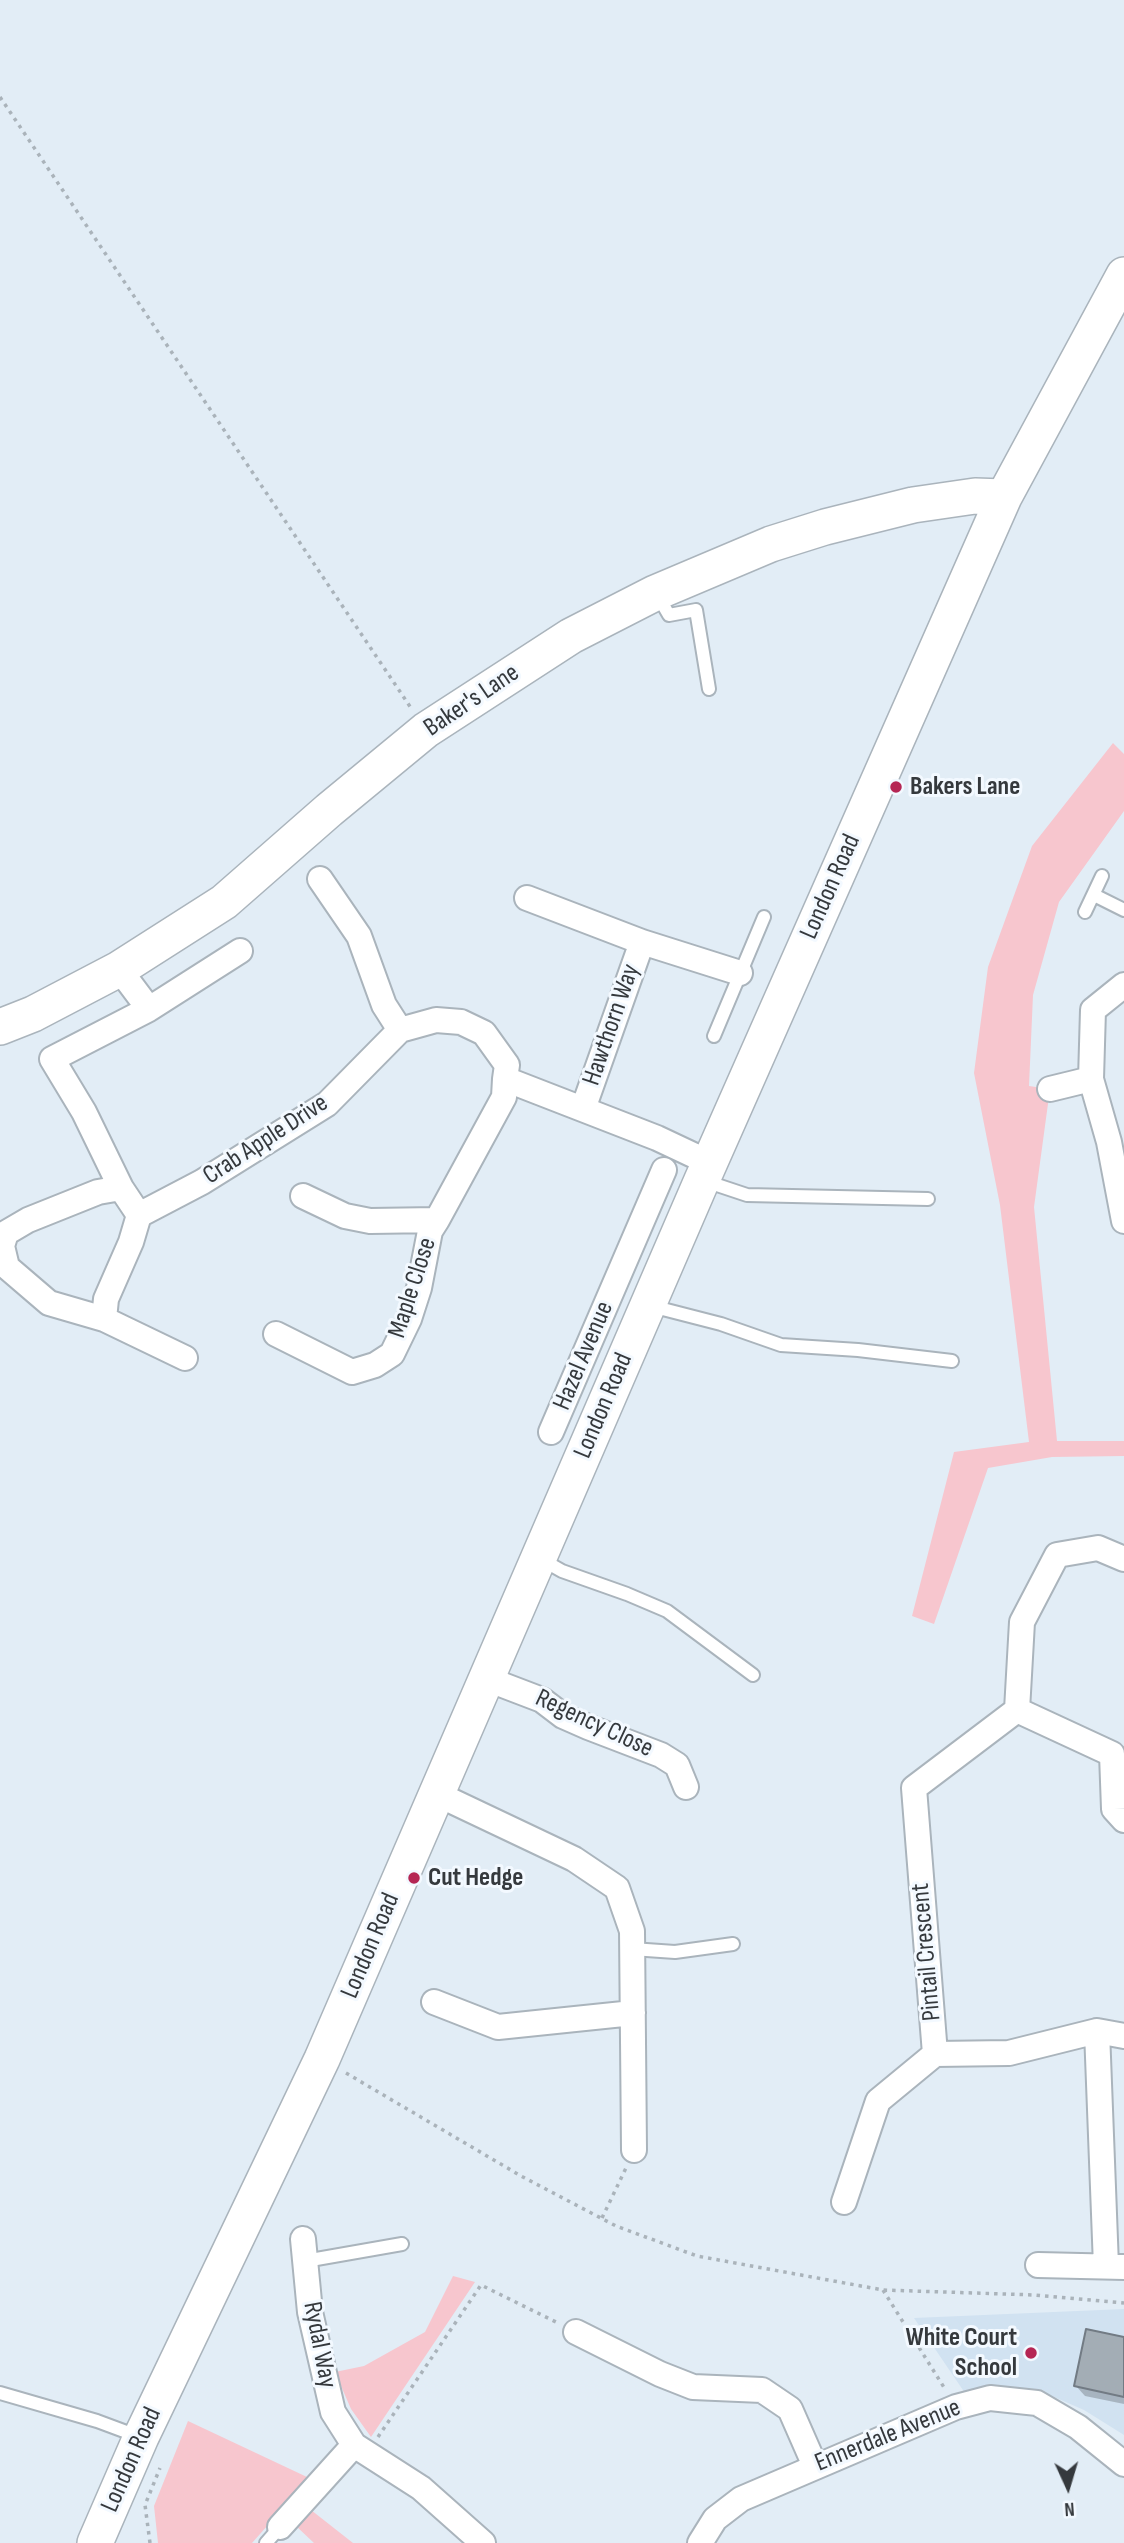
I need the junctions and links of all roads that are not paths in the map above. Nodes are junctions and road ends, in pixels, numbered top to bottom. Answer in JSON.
{"nodes":[{"id":1,"x":1124,"y":275,"type":"edge"},
{"id":2,"x":1116,"y":314,"type":"edge"},
{"id":3,"x":1004,"y":497,"type":"junction"},
{"id":4,"x":655,"y":593,"type":"junction"},
{"id":5,"x":709,"y":689,"type":"dead end"},
{"id":6,"x":1102,"y":876,"type":"dead end"},
{"id":7,"x":320,"y":879,"type":"dead end"},
{"id":8,"x":1094,"y":895,"type":"junction"},
{"id":9,"x":527,"y":898,"type":"dead end"},
{"id":10,"x":1124,"y":910,"type":"edge"},
{"id":11,"x":1085,"y":912,"type":"dead end"},
{"id":12,"x":764,"y":917,"type":"dead end"},
{"id":13,"x":642,"y":942,"type":"junction"},
{"id":14,"x":240,"y":951,"type":"dead end"},
{"id":15,"x":119,"y":969,"type":"junction"},
{"id":16,"x":740,"y":974,"type":"junction"},
{"id":17,"x":1124,"y":985,"type":"edge"},
{"id":18,"x":149,"y":1009,"type":"junction"},
{"id":19,"x":0,"y":1027,"type":"edge"},
{"id":20,"x":400,"y":1030,"type":"junction"},
{"id":21,"x":714,"y":1036,"type":"dead end"},
{"id":22,"x":505,"y":1079,"type":"junction"},
{"id":23,"x":1091,"y":1079,"type":"junction"},
{"id":24,"x":1050,"y":1089,"type":"dead end"},
{"id":25,"x":583,"y":1109,"type":"junction"},
{"id":26,"x":1116,"y":1142,"type":"edge"},
{"id":27,"x":664,"y":1170,"type":"dead end"},
{"id":28,"x":706,"y":1172,"type":"junction"},
{"id":29,"x":121,"y":1188,"type":"junction"},
{"id":30,"x":303,"y":1196,"type":"dead end"},
{"id":31,"x":928,"y":1199,"type":"dead end"},
{"id":32,"x":139,"y":1215,"type":"junction"},
{"id":33,"x":437,"y":1220,"type":"junction"},
{"id":34,"x":1124,"y":1221,"type":"edge"},
{"id":35,"x":3,"y":1232,"type":"edge"},
{"id":36,"x":617,"y":1280,"type":"junction"},
{"id":37,"x":650,"y":1300,"type":"junction"},
{"id":38,"x":104,"y":1319,"type":"junction"},
{"id":39,"x":276,"y":1334,"type":"dead end"},
{"id":40,"x":185,"y":1358,"type":"dead end"},
{"id":41,"x":952,"y":1361,"type":"dead end"},
{"id":42,"x":551,"y":1432,"type":"dead end"},
{"id":43,"x":539,"y":1558,"type":"junction"},
{"id":44,"x":1124,"y":1559,"type":"edge"},
{"id":45,"x":753,"y":1675,"type":"dead end"},
{"id":46,"x":486,"y":1679,"type":"junction"},
{"id":47,"x":1017,"y":1710,"type":"junction"},
{"id":48,"x":686,"y":1787,"type":"dead end"},
{"id":49,"x":437,"y":1794,"type":"junction"},
{"id":50,"x":1124,"y":1820,"type":"edge"},
{"id":51,"x":733,"y":1944,"type":"dead end"},
{"id":52,"x":632,"y":1949,"type":"junction"},
{"id":53,"x":434,"y":2002,"type":"dead end"},
{"id":54,"x":633,"y":2013,"type":"junction"},
{"id":55,"x":1097,"y":2031,"type":"junction"},
{"id":56,"x":1124,"y":2036,"type":"edge"},
{"id":57,"x":935,"y":2054,"type":"junction"},
{"id":58,"x":634,"y":2150,"type":"road end"},
{"id":59,"x":844,"y":2202,"type":"dead end"},
{"id":60,"x":402,"y":2244,"type":"dead end"},
{"id":61,"x":304,"y":2250,"type":"joint"},
{"id":62,"x":1038,"y":2264,"type":"dead end"},
{"id":63,"x":1115,"y":2267,"type":"edge"},
{"id":64,"x":576,"y":2332,"type":"road end"},
{"id":65,"x":0,"y":2393,"type":"edge"},
{"id":66,"x":141,"y":2437,"type":"junction"},
{"id":67,"x":360,"y":2449,"type":"junction"},
{"id":68,"x":1124,"y":2465,"type":"edge"},
{"id":69,"x":815,"y":2466,"type":"junction"},
{"id":70,"x":273,"y":2535,"type":"edge"},
{"id":71,"x":95,"y":2543,"type":"edge"},
{"id":72,"x":483,"y":2543,"type":"edge"},
{"id":73,"x":700,"y":2543,"type":"edge"}],
"edges":[{"from":1,"to":2,"type":"street","name":"London Road"},
{"from":2,"to":3,"type":"street","name":"London Road"},
{"from":3,"to":4,"type":"street","name":"Baker's Lane"},
{"from":3,"to":28,"type":"street","name":"London Road"},
{"from":4,"to":5,"type":"lane"},
{"from":4,"to":15,"type":"street","name":"Baker's Lane"},
{"from":6,"to":8,"type":"lane"},
{"from":7,"to":20,"type":"street"},
{"from":8,"to":10,"type":"lane"},
{"from":8,"to":11,"type":"lane"},
{"from":9,"to":13,"type":"street","name":"Hawthorn Way"},
{"from":12,"to":16,"type":"lane"},
{"from":13,"to":16,"type":"street","name":"Hawthorn Way"},
{"from":13,"to":25,"type":"street","name":"Hawthorn Way"},
{"from":14,"to":18,"type":"street"},
{"from":15,"to":18,"type":"street"},
{"from":15,"to":19,"type":"street","name":"Baker's Lane"},
{"from":16,"to":21,"type":"lane"},
{"from":17,"to":23,"type":"street"},
{"from":18,"to":29,"type":"street"},
{"from":20,"to":22,"type":"street","name":"Crab Apple Drive"},
{"from":20,"to":32,"type":"street","name":"Crab Apple Drive"},
{"from":22,"to":25,"type":"street"},
{"from":22,"to":33,"type":"street"},
{"from":23,"to":24,"type":"street"},
{"from":23,"to":26,"type":"street"},
{"from":25,"to":28,"type":"street"},
{"from":26,"to":34,"type":"street"},
{"from":27,"to":36,"type":"street","name":"Hazel Avenue"},
{"from":28,"to":31,"type":"lane"},
{"from":28,"to":37,"type":"street","name":"London Road"},
{"from":29,"to":32,"type":"street"},
{"from":29,"to":35,"type":"street"},
{"from":30,"to":33,"type":"street"},
{"from":32,"to":38,"type":"street"},
{"from":33,"to":39,"type":"street","name":"Maple Close"},
{"from":35,"to":38,"type":"street"},
{"from":36,"to":37,"type":"street","name":"Hazel Avenue"},
{"from":36,"to":42,"type":"street","name":"Hazel Avenue"},
{"from":37,"to":41,"type":"lane"},
{"from":37,"to":43,"type":"street","name":"London Road"},
{"from":38,"to":40,"type":"street"},
{"from":43,"to":45,"type":"lane"},
{"from":43,"to":46,"type":"street","name":"London Road"},
{"from":44,"to":47,"type":"street"},
{"from":46,"to":48,"type":"street","name":"Regency Close"},
{"from":46,"to":49,"type":"street","name":"London Road"},
{"from":47,"to":50,"type":"street"},
{"from":47,"to":57,"type":"street","name":"Pintail Crescent"},
{"from":49,"to":52,"type":"street"},
{"from":49,"to":66,"type":"street","name":"London Road"},
{"from":51,"to":52,"type":"lane"},
{"from":52,"to":54,"type":"street"},
{"from":53,"to":54,"type":"street"},
{"from":54,"to":58,"type":"street"},
{"from":55,"to":56,"type":"street","name":"Pintail Crescent"},
{"from":55,"to":57,"type":"street","name":"Pintail Crescent"},
{"from":55,"to":63,"type":"street"},
{"from":57,"to":59,"type":"street"},
{"from":60,"to":61,"type":"lane"},
{"from":61,"to":67,"type":"street","name":"Rydal Way"},
{"from":62,"to":63,"type":"street"},
{"from":64,"to":69,"type":"street"},
{"from":65,"to":66,"type":"lane"},
{"from":66,"to":71,"type":"street","name":"London Road"},
{"from":67,"to":70,"type":"street"},
{"from":67,"to":72,"type":"street","name":"Rydal Way"},
{"from":68,"to":69,"type":"street","name":"Ennerdale Avenue"},
{"from":69,"to":73,"type":"street","name":"Ennerdale Avenue"}]}
